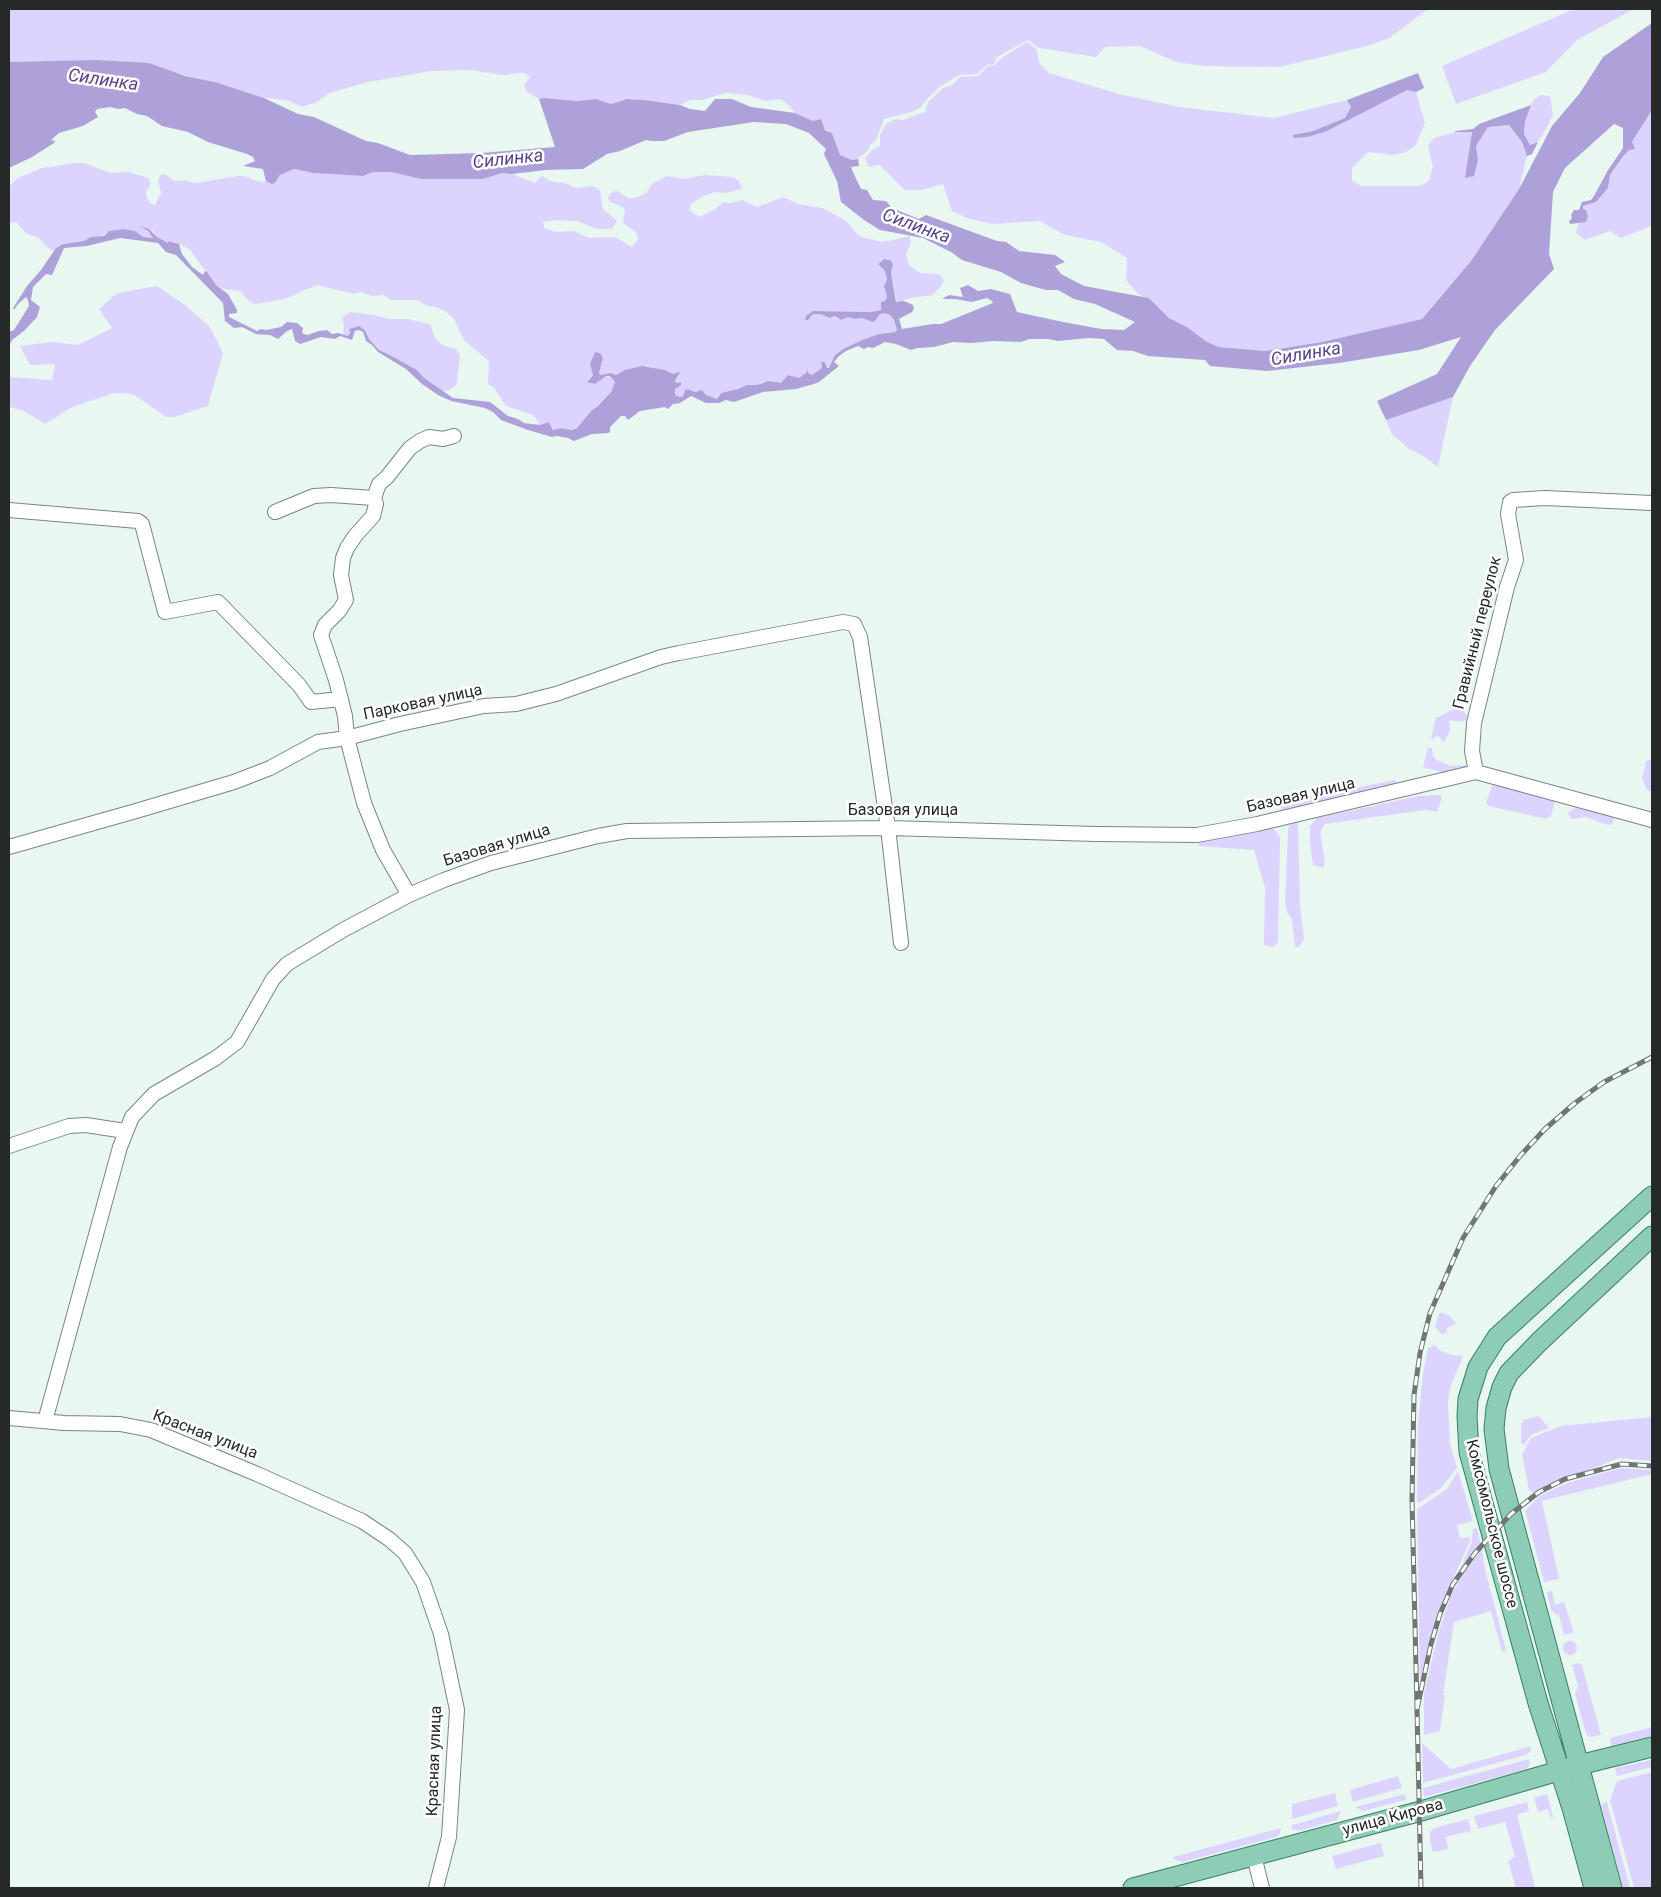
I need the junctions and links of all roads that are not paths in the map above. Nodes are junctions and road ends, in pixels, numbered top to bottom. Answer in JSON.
{"nodes":[{"id":1,"x":454,"y":436,"type":"dead end"},
{"id":2,"x":374,"y":498,"type":"junction"},
{"id":3,"x":1652,"y":503,"type":"edge"},
{"id":4,"x":9,"y":510,"type":"edge"},
{"id":5,"x":275,"y":512,"type":"dead end"},
{"id":6,"x":341,"y":699,"type":"junction"},
{"id":7,"x":347,"y":738,"type":"junction"},
{"id":8,"x":1476,"y":772,"type":"junction"},
{"id":9,"x":1652,"y":820,"type":"edge"},
{"id":10,"x":888,"y":828,"type":"junction"},
{"id":11,"x":9,"y":847,"type":"edge"},
{"id":12,"x":409,"y":895,"type":"junction"},
{"id":13,"x":901,"y":943,"type":"dead end"},
{"id":14,"x":125,"y":1131,"type":"junction"},
{"id":15,"x":9,"y":1146,"type":"edge"},
{"id":16,"x":1652,"y":1196,"type":"edge"},
{"id":17,"x":1652,"y":1236,"type":"edge"},
{"id":18,"x":9,"y":1418,"type":"edge"},
{"id":19,"x":45,"y":1421,"type":"junction"},
{"id":20,"x":1652,"y":1747,"type":"edge"},
{"id":21,"x":1579,"y":1765,"type":"junction"},
{"id":22,"x":1560,"y":1772,"type":"junction"},
{"id":23,"x":1254,"y":1856,"type":"junction"},
{"id":24,"x":436,"y":1888,"type":"edge"},
{"id":25,"x":1133,"y":1888,"type":"edge"},
{"id":26,"x":1262,"y":1888,"type":"edge"},
{"id":27,"x":1594,"y":1888,"type":"edge"},
{"id":28,"x":1612,"y":1888,"type":"edge"}],
"edges":[{"from":1,"to":2,"type":"street"},
{"from":2,"to":5,"type":"street"},
{"from":2,"to":6,"type":"street"},
{"from":3,"to":8,"type":"street","name":"Гравийный переулок"},
{"from":4,"to":6,"type":"street"},
{"from":6,"to":7,"type":"street"},
{"from":7,"to":10,"type":"street","name":"Парковая улица"},
{"from":7,"to":11,"type":"street","name":"Парковая улица"},
{"from":7,"to":12,"type":"street"},
{"from":8,"to":9,"type":"street","name":"Базовая улица"},
{"from":8,"to":10,"type":"street","name":"Базовая улица"},
{"from":10,"to":12,"type":"street","name":"Базовая улица"},
{"from":10,"to":13,"type":"street"},
{"from":12,"to":14,"type":"street","name":"Базовая улица"},
{"from":14,"to":15,"type":"street"},
{"from":14,"to":19,"type":"street"},
{"from":16,"to":22,"type":"main road","name":"Комсомольское шоссе"},
{"from":17,"to":21,"type":"main road","name":"Комсомольское шоссе"},
{"from":18,"to":19,"type":"street","name":"Красная улица"},
{"from":19,"to":24,"type":"street","name":"Красная улица"},
{"from":20,"to":21,"type":"main road","name":"улица Кирова"},
{"from":21,"to":22,"type":"main road","name":"улица Кирова"},
{"from":21,"to":28,"type":"main road","name":"Комсомольское шоссе"},
{"from":22,"to":23,"type":"main road","name":"улица Кирова"},
{"from":22,"to":27,"type":"main road","name":"Комсомольское шоссе"},
{"from":23,"to":25,"type":"main road","name":"улица Кирова"},
{"from":23,"to":26,"type":"street"}]}
